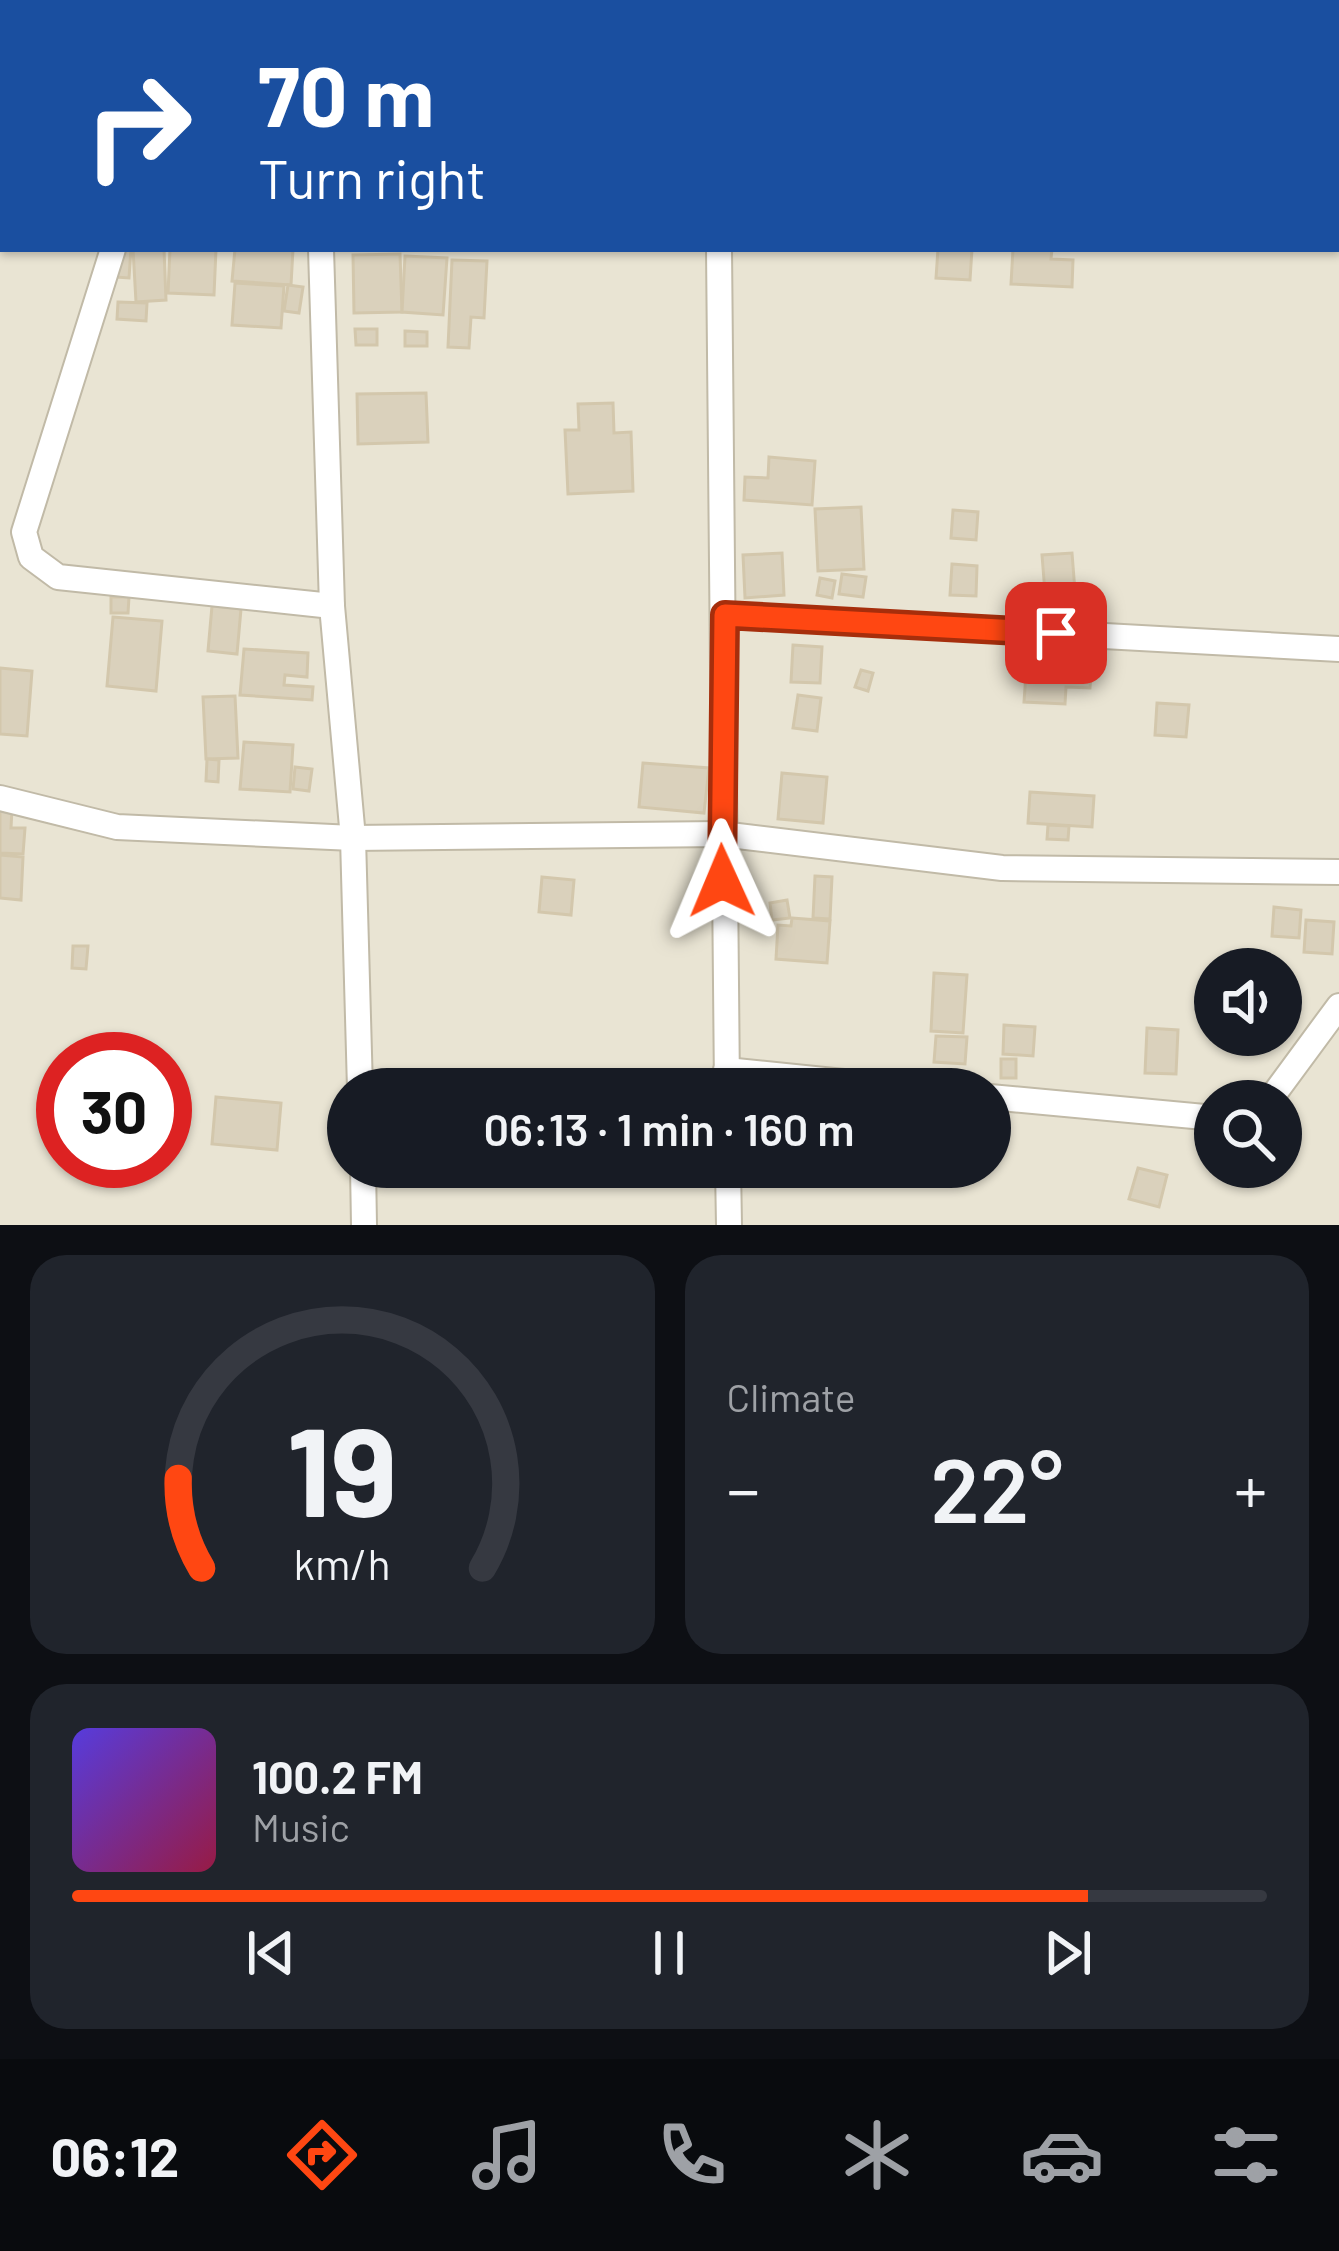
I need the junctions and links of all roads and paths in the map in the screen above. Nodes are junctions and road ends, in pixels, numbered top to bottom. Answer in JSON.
{"nodes":[{"id":1,"x":112,"y":252,"type":"edge"},
{"id":2,"x":321,"y":252,"type":"edge"},
{"id":3,"x":719,"y":252,"type":"edge"},
{"id":4,"x":332,"y":606,"type":"junction"},
{"id":5,"x":725,"y":615,"type":"junction"},
{"id":6,"x":1339,"y":649,"type":"edge"},
{"id":7,"x":0,"y":797,"type":"edge"},
{"id":8,"x":721,"y":834,"type":"junction"},
{"id":9,"x":353,"y":838,"type":"junction"},
{"id":10,"x":1339,"y":872,"type":"edge"},
{"id":11,"x":1339,"y":1006,"type":"edge"},
{"id":12,"x":359,"y":1068,"type":"edge"},
{"id":13,"x":726,"y":1068,"type":"edge"},
{"id":14,"x":1284,"y":1080,"type":"edge"},
{"id":15,"x":1011,"y":1099,"type":"edge"},
{"id":16,"x":1194,"y":1116,"type":"edge"},
{"id":17,"x":363,"y":1188,"type":"edge"},
{"id":18,"x":728,"y":1188,"type":"edge"},
{"id":19,"x":364,"y":1225,"type":"edge"},
{"id":20,"x":729,"y":1225,"type":"edge"}],
"edges":[{"from":1,"to":4,"type":"street"},
{"from":2,"to":4,"type":"street"},
{"from":3,"to":5,"type":"street"},
{"from":4,"to":9,"type":"street"},
{"from":5,"to":6,"type":"street"},
{"from":5,"to":8,"type":"street"},
{"from":7,"to":9,"type":"street"},
{"from":8,"to":9,"type":"street"},
{"from":8,"to":10,"type":"street"},
{"from":8,"to":13,"type":"street"},
{"from":9,"to":12,"type":"street"},
{"from":11,"to":14,"type":"street"},
{"from":15,"to":16,"type":"street"},
{"from":17,"to":19,"type":"street"},
{"from":18,"to":20,"type":"street"}]}
